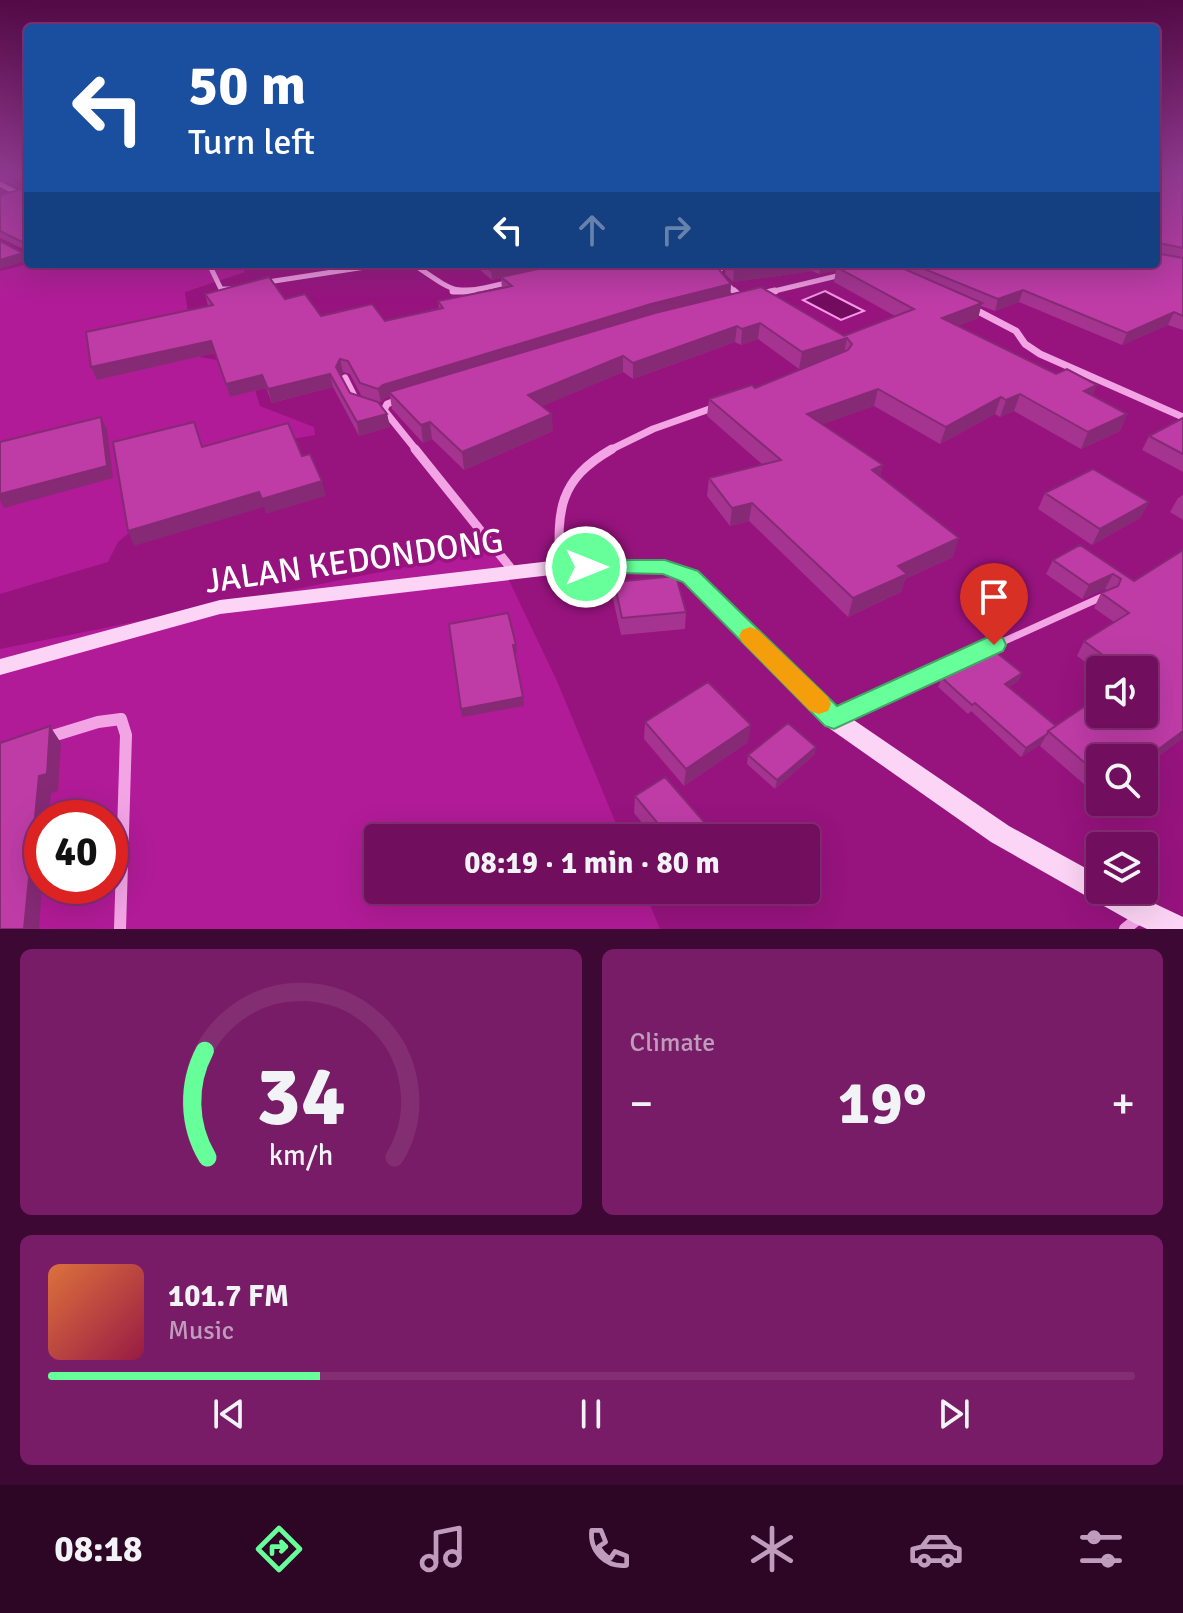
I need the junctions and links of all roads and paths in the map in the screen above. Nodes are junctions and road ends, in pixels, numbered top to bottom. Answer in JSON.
{"nodes":[{"id":1,"x":211,"y":268,"type":"edge"},
{"id":2,"x":358,"y":268,"type":"edge"},
{"id":3,"x":419,"y":268,"type":"edge"},
{"id":4,"x":721,"y":268,"type":"edge"},
{"id":5,"x":856,"y":271,"type":"edge"},
{"id":6,"x":514,"y":281,"type":"edge"},
{"id":7,"x":252,"y":284,"type":"edge"},
{"id":8,"x":243,"y":286,"type":"edge"},
{"id":9,"x":743,"y":299,"type":"junction"},
{"id":10,"x":733,"y":301,"type":"edge"},
{"id":11,"x":968,"y":307,"type":"edge"},
{"id":12,"x":345,"y":378,"type":"edge"},
{"id":13,"x":401,"y":399,"type":"edge"},
{"id":14,"x":723,"y":404,"type":"edge"},
{"id":15,"x":363,"y":407,"type":"edge"},
{"id":16,"x":373,"y":408,"type":"edge"},
{"id":17,"x":384,"y":410,"type":"junction"},
{"id":18,"x":1183,"y":417,"type":"edge"},
{"id":19,"x":560,"y":567,"type":"junction"},
{"id":20,"x":513,"y":571,"type":"junction"},
{"id":21,"x":1107,"y":595,"type":"edge"},
{"id":22,"x":0,"y":667,"type":"edge"},
{"id":23,"x":834,"y":719,"type":"junction"},
{"id":24,"x":28,"y":744,"type":"edge"},
{"id":25,"x":1143,"y":914,"type":"junction"},
{"id":26,"x":120,"y":929,"type":"edge"},
{"id":27,"x":1125,"y":929,"type":"edge"},
{"id":28,"x":1180,"y":929,"type":"edge"}],
"edges":[{"from":1,"to":8,"type":"street"},
{"from":2,"to":7,"type":"street"},
{"from":3,"to":6,"type":"street"},
{"from":4,"to":9,"type":"street"},
{"from":5,"to":9,"type":"street"},
{"from":9,"to":10,"type":"street"},
{"from":11,"to":18,"type":"street"},
{"from":12,"to":15,"type":"street"},
{"from":13,"to":17,"type":"street"},
{"from":14,"to":19,"type":"street"},
{"from":16,"to":17,"type":"street"},
{"from":17,"to":20,"type":"street"},
{"from":19,"to":20,"type":"street","name":"JALAN KEDONDONG"},
{"from":19,"to":23,"type":"street","name":"JALAN KEDONDONG"},
{"from":20,"to":22,"type":"street","name":"JALAN KEDONDONG"},
{"from":21,"to":23,"type":"lane"},
{"from":23,"to":25,"type":"street","name":"JALAN KEDONDONG"},
{"from":24,"to":26,"type":"street"},
{"from":25,"to":27,"type":"street"},
{"from":25,"to":28,"type":"street","name":"JALAN KEDONDONG"}]}
